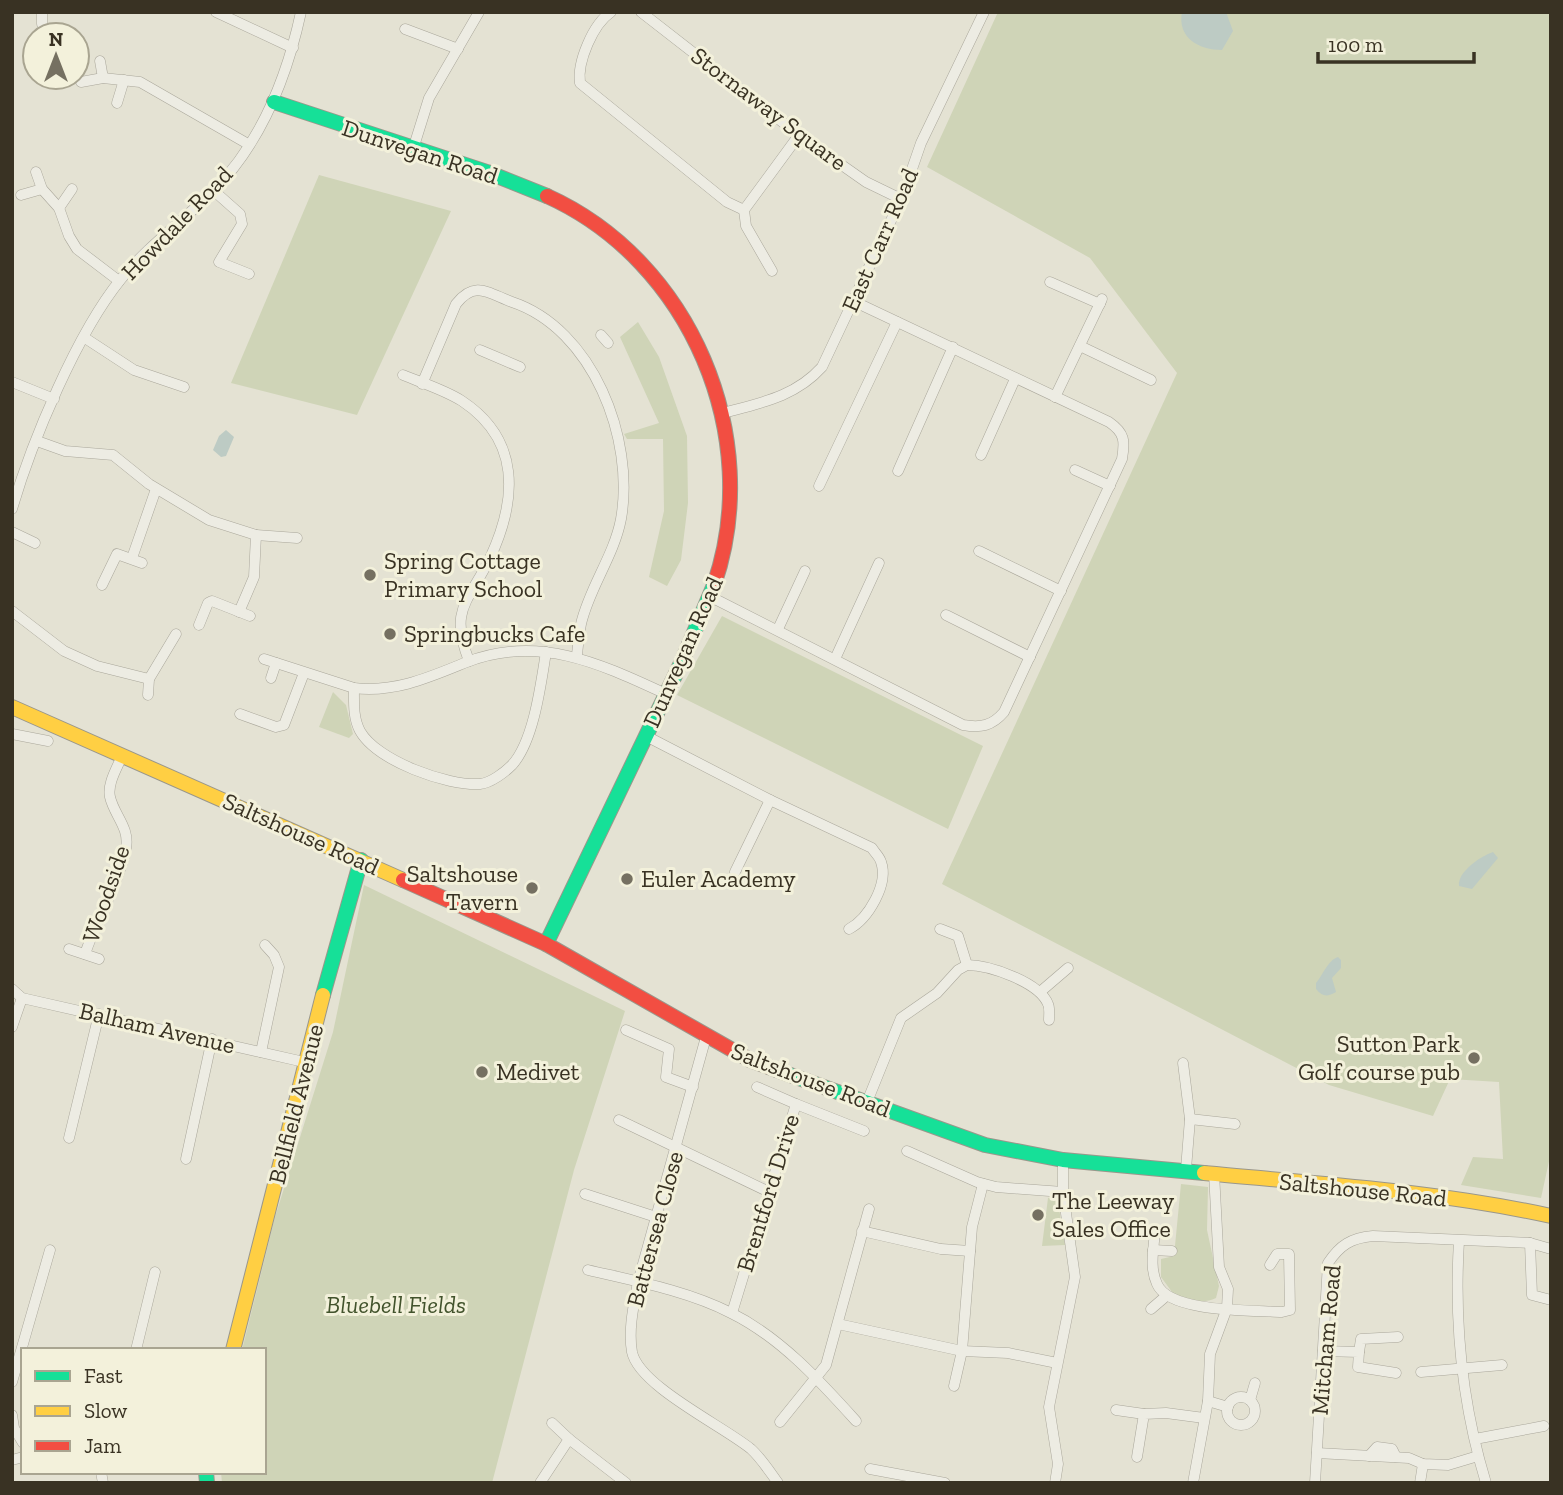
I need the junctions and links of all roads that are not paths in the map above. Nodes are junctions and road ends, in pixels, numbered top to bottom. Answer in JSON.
{"nodes":[{"id":1,"x":216,"y":12,"type":"edge"},
{"id":2,"x":301,"y":12,"type":"edge"},
{"id":3,"x":479,"y":12,"type":"edge"},
{"id":4,"x":611,"y":12,"type":"edge"},
{"id":5,"x":641,"y":12,"type":"edge"},
{"id":6,"x":984,"y":12,"type":"edge"},
{"id":7,"x":405,"y":29,"type":"dead end"},
{"id":8,"x":293,"y":48,"type":"junction"},
{"id":9,"x":458,"y":49,"type":"junction"},
{"id":10,"x":100,"y":61,"type":"dead end"},
{"id":11,"x":103,"y":78,"type":"junction"},
{"id":12,"x":91,"y":80,"type":"edge"},
{"id":13,"x":124,"y":80,"type":"junction"},
{"id":14,"x":274,"y":102,"type":"junction"},
{"id":15,"x":117,"y":103,"type":"dead end"},
{"id":16,"x":799,"y":135,"type":"junction"},
{"id":17,"x":248,"y":144,"type":"junction"},
{"id":18,"x":414,"y":146,"type":"junction"},
{"id":19,"x":36,"y":172,"type":"dead end"},
{"id":20,"x":42,"y":189,"type":"junction"},
{"id":21,"x":72,"y":190,"type":"dead end"},
{"id":22,"x":214,"y":190,"type":"junction"},
{"id":23,"x":21,"y":195,"type":"dead end"},
{"id":24,"x":901,"y":199,"type":"junction"},
{"id":25,"x":59,"y":208,"type":"junction"},
{"id":26,"x":744,"y":210,"type":"junction"},
{"id":27,"x":773,"y":264,"type":"dead end"},
{"id":28,"x":249,"y":274,"type":"dead end"},
{"id":29,"x":119,"y":281,"type":"junction"},
{"id":30,"x":1050,"y":282,"type":"dead end"},
{"id":31,"x":853,"y":301,"type":"junction"},
{"id":32,"x":897,"y":321,"type":"junction"},
{"id":33,"x":85,"y":338,"type":"junction"},
{"id":34,"x":1080,"y":346,"type":"junction"},
{"id":35,"x":953,"y":347,"type":"junction"},
{"id":36,"x":480,"y":349,"type":"dead end"},
{"id":37,"x":520,"y":367,"type":"dead end"},
{"id":38,"x":403,"y":375,"type":"dead end"},
{"id":39,"x":1015,"y":379,"type":"junction"},
{"id":40,"x":1151,"y":380,"type":"dead end"},
{"id":41,"x":12,"y":382,"type":"edge"},
{"id":42,"x":422,"y":384,"type":"junction"},
{"id":43,"x":184,"y":387,"type":"dead end"},
{"id":44,"x":1055,"y":397,"type":"junction"},
{"id":45,"x":54,"y":399,"type":"junction"},
{"id":46,"x":723,"y":413,"type":"junction"},
{"id":47,"x":37,"y":441,"type":"junction"},
{"id":48,"x":981,"y":455,"type":"dead end"},
{"id":49,"x":1075,"y":470,"type":"dead end"},
{"id":50,"x":898,"y":471,"type":"dead end"},
{"id":51,"x":818,"y":486,"type":"dead end"},
{"id":52,"x":1110,"y":486,"type":"junction"},
{"id":53,"x":156,"y":489,"type":"junction"},
{"id":54,"x":14,"y":496,"type":"edge"},
{"id":55,"x":12,"y":509,"type":"edge"},
{"id":56,"x":12,"y":532,"type":"edge"},
{"id":57,"x":257,"y":535,"type":"junction"},
{"id":58,"x":297,"y":538,"type":"dead end"},
{"id":59,"x":35,"y":542,"type":"dead end"},
{"id":60,"x":979,"y":551,"type":"dead end"},
{"id":61,"x":132,"y":558,"type":"junction"},
{"id":62,"x":142,"y":563,"type":"dead end"},
{"id":63,"x":879,"y":563,"type":"dead end"},
{"id":64,"x":805,"y":571,"type":"dead end"},
{"id":65,"x":102,"y":585,"type":"dead end"},
{"id":66,"x":1061,"y":591,"type":"junction"},
{"id":67,"x":711,"y":597,"type":"junction"},
{"id":68,"x":12,"y":611,"type":"edge"},
{"id":69,"x":239,"y":612,"type":"junction"},
{"id":70,"x":946,"y":615,"type":"dead end"},
{"id":71,"x":250,"y":616,"type":"dead end"},
{"id":72,"x":199,"y":625,"type":"dead end"},
{"id":73,"x":778,"y":629,"type":"junction"},
{"id":74,"x":176,"y":634,"type":"dead end"},
{"id":75,"x":546,"y":652,"type":"junction"},
{"id":76,"x":577,"y":655,"type":"junction"},
{"id":77,"x":1030,"y":657,"type":"junction"},
{"id":78,"x":264,"y":659,"type":"dead end"},
{"id":79,"x":835,"y":659,"type":"junction"},
{"id":80,"x":469,"y":662,"type":"junction"},
{"id":81,"x":276,"y":663,"type":"junction"},
{"id":82,"x":304,"y":673,"type":"junction"},
{"id":83,"x":271,"y":678,"type":"dead end"},
{"id":84,"x":149,"y":679,"type":"junction"},
{"id":85,"x":354,"y":688,"type":"junction"},
{"id":86,"x":666,"y":694,"type":"junction"},
{"id":87,"x":148,"y":695,"type":"dead end"},
{"id":88,"x":12,"y":707,"type":"edge"},
{"id":89,"x":240,"y":714,"type":"dead end"},
{"id":90,"x":285,"y":725,"type":"junction"},
{"id":91,"x":12,"y":734,"type":"edge"},
{"id":92,"x":293,"y":734,"type":"dead end"},
{"id":93,"x":646,"y":736,"type":"junction"},
{"id":94,"x":48,"y":741,"type":"dead end"},
{"id":95,"x":122,"y":756,"type":"junction"},
{"id":96,"x":770,"y":800,"type":"junction"},
{"id":97,"x":361,"y":860,"type":"junction"},
{"id":98,"x":735,"y":872,"type":"dead end"},
{"id":99,"x":849,"y":929,"type":"dead end"},
{"id":100,"x":940,"y":929,"type":"dead end"},
{"id":101,"x":546,"y":944,"type":"junction"},
{"id":102,"x":265,"y":945,"type":"dead end"},
{"id":103,"x":69,"y":949,"type":"dead end"},
{"id":104,"x":85,"y":954,"type":"junction"},
{"id":105,"x":99,"y":959,"type":"dead end"},
{"id":106,"x":967,"y":965,"type":"junction"},
{"id":107,"x":1068,"y":968,"type":"dead end"},
{"id":108,"x":12,"y":989,"type":"edge"},
{"id":109,"x":1040,"y":992,"type":"junction"},
{"id":110,"x":22,"y":998,"type":"junction"},
{"id":111,"x":99,"y":1014,"type":"junction"},
{"id":112,"x":1049,"y":1020,"type":"dead end"},
{"id":113,"x":12,"y":1027,"type":"edge"},
{"id":114,"x":626,"y":1030,"type":"dead end"},
{"id":115,"x":706,"y":1037,"type":"junction"},
{"id":116,"x":212,"y":1039,"type":"junction"},
{"id":117,"x":261,"y":1052,"type":"junction"},
{"id":118,"x":304,"y":1062,"type":"junction"},
{"id":119,"x":1197,"y":1071,"type":"dead end"},
{"id":120,"x":692,"y":1087,"type":"junction"},
{"id":121,"x":757,"y":1087,"type":"dead end"},
{"id":122,"x":867,"y":1102,"type":"junction"},
{"id":123,"x":796,"y":1104,"type":"junction"},
{"id":124,"x":1190,"y":1119,"type":"junction"},
{"id":125,"x":620,"y":1120,"type":"dead end"},
{"id":126,"x":1229,"y":1120,"type":"dead end"},
{"id":127,"x":864,"y":1131,"type":"dead end"},
{"id":128,"x":69,"y":1138,"type":"dead end"},
{"id":129,"x":676,"y":1147,"type":"junction"},
{"id":130,"x":907,"y":1151,"type":"dead end"},
{"id":131,"x":187,"y":1159,"type":"dead end"},
{"id":132,"x":1063,"y":1160,"type":"junction"},
{"id":133,"x":1186,"y":1169,"type":"junction"},
{"id":134,"x":1214,"y":1173,"type":"junction"},
{"id":135,"x":983,"y":1184,"type":"junction"},
{"id":136,"x":767,"y":1191,"type":"junction"},
{"id":137,"x":1062,"y":1192,"type":"junction"},
{"id":138,"x":585,"y":1194,"type":"dead end"},
{"id":139,"x":869,"y":1209,"type":"dead end"},
{"id":140,"x":1551,"y":1216,"type":"edge"},
{"id":141,"x":656,"y":1217,"type":"junction"},
{"id":142,"x":1155,"y":1230,"type":"dead end"},
{"id":143,"x":862,"y":1231,"type":"junction"},
{"id":144,"x":1459,"y":1241,"type":"junction"},
{"id":145,"x":1530,"y":1243,"type":"junction"},
{"id":146,"x":50,"y":1250,"type":"dead end"},
{"id":147,"x":1153,"y":1250,"type":"junction"},
{"id":148,"x":1551,"y":1250,"type":"edge"},
{"id":149,"x":970,"y":1251,"type":"junction"},
{"id":150,"x":1172,"y":1251,"type":"dead end"},
{"id":151,"x":1270,"y":1265,"type":"dead end"},
{"id":152,"x":588,"y":1270,"type":"dead end"},
{"id":153,"x":155,"y":1272,"type":"dead end"},
{"id":154,"x":638,"y":1282,"type":"junction"},
{"id":155,"x":1165,"y":1297,"type":"junction"},
{"id":156,"x":1551,"y":1300,"type":"edge"},
{"id":157,"x":1227,"y":1308,"type":"junction"},
{"id":158,"x":1151,"y":1309,"type":"dead end"},
{"id":159,"x":732,"y":1313,"type":"junction"},
{"id":160,"x":838,"y":1324,"type":"junction"},
{"id":161,"x":1398,"y":1337,"type":"dead end"},
{"id":162,"x":22,"y":1348,"type":"edge"},
{"id":163,"x":136,"y":1348,"type":"edge"},
{"id":164,"x":233,"y":1348,"type":"edge"},
{"id":165,"x":21,"y":1351,"type":"edge"},
{"id":166,"x":962,"y":1351,"type":"junction"},
{"id":167,"x":1323,"y":1351,"type":"junction"},
{"id":168,"x":1359,"y":1352,"type":"junction"},
{"id":169,"x":1057,"y":1363,"type":"junction"},
{"id":170,"x":1502,"y":1365,"type":"dead end"},
{"id":171,"x":1425,"y":1369,"type":"dead end"},
{"id":172,"x":1462,"y":1370,"type":"junction"},
{"id":173,"x":1396,"y":1373,"type":"dead end"},
{"id":174,"x":818,"y":1379,"type":"junction"},
{"id":175,"x":12,"y":1382,"type":"edge"},
{"id":176,"x":1255,"y":1383,"type":"dead end"},
{"id":177,"x":954,"y":1386,"type":"dead end"},
{"id":178,"x":1250,"y":1400,"type":"junction"},
{"id":179,"x":1208,"y":1401,"type":"junction"},
{"id":180,"x":1228,"y":1407,"type":"junction"},
{"id":181,"x":1116,"y":1410,"type":"dead end"},
{"id":182,"x":1144,"y":1414,"type":"junction"},
{"id":183,"x":12,"y":1415,"type":"edge"},
{"id":184,"x":1204,"y":1418,"type":"junction"},
{"id":185,"x":856,"y":1421,"type":"dead end"},
{"id":186,"x":780,"y":1422,"type":"dead end"},
{"id":187,"x":552,"y":1423,"type":"dead end"},
{"id":188,"x":1544,"y":1426,"type":"dead end"},
{"id":189,"x":569,"y":1439,"type":"junction"},
{"id":190,"x":1475,"y":1439,"type":"junction"},
{"id":191,"x":21,"y":1440,"type":"edge"},
{"id":192,"x":1317,"y":1452,"type":"junction"},
{"id":193,"x":1136,"y":1457,"type":"dead end"},
{"id":194,"x":1478,"y":1457,"type":"junction"},
{"id":195,"x":1423,"y":1464,"type":"junction"},
{"id":196,"x":870,"y":1469,"type":"dead end"},
{"id":197,"x":1197,"y":1482,"type":"edge"},
{"id":198,"x":540,"y":1483,"type":"edge"},
{"id":199,"x":626,"y":1483,"type":"edge"},
{"id":200,"x":778,"y":1483,"type":"edge"},
{"id":201,"x":944,"y":1483,"type":"edge"},
{"id":202,"x":1055,"y":1483,"type":"edge"},
{"id":203,"x":1315,"y":1483,"type":"edge"},
{"id":204,"x":1420,"y":1483,"type":"edge"},
{"id":205,"x":1486,"y":1483,"type":"edge"}],
"edges":[{"from":1,"to":8,"type":"street"},
{"from":2,"to":8,"type":"street","name":"Howdale Road"},
{"from":3,"to":9,"type":"street"},
{"from":4,"to":26,"type":"street"},
{"from":5,"to":16,"type":"street","name":"Stornaway Square"},
{"from":6,"to":24,"type":"street","name":"East Carr Road"},
{"from":7,"to":9,"type":"street"},
{"from":8,"to":14,"type":"street","name":"Howdale Road"},
{"from":9,"to":18,"type":"street"},
{"from":10,"to":11,"type":"street"},
{"from":11,"to":12,"type":"street"},
{"from":11,"to":13,"type":"street"},
{"from":13,"to":15,"type":"street"},
{"from":13,"to":17,"type":"street"},
{"from":14,"to":17,"type":"street","name":"Howdale Road"},
{"from":14,"to":18,"type":"street","name":"Dunvegan Road"},
{"from":16,"to":24,"type":"street","name":"Stornaway Square"},
{"from":16,"to":26,"type":"street"},
{"from":17,"to":22,"type":"street","name":"Howdale Road"},
{"from":18,"to":46,"type":"street","name":"Dunvegan Road"},
{"from":19,"to":20,"type":"street"},
{"from":20,"to":23,"type":"street"},
{"from":20,"to":25,"type":"street"},
{"from":21,"to":25,"type":"street"},
{"from":22,"to":28,"type":"street"},
{"from":22,"to":29,"type":"street","name":"Howdale Road"},
{"from":24,"to":31,"type":"street","name":"East Carr Road"},
{"from":25,"to":29,"type":"street"},
{"from":26,"to":27,"type":"street"},
{"from":29,"to":33,"type":"street","name":"Howdale Road"},
{"from":30,"to":34,"type":"street"},
{"from":31,"to":32,"type":"street"},
{"from":31,"to":46,"type":"street","name":"East Carr Road"},
{"from":32,"to":35,"type":"street"},
{"from":32,"to":51,"type":"street"},
{"from":33,"to":43,"type":"street"},
{"from":33,"to":45,"type":"street","name":"Howdale Road"},
{"from":34,"to":40,"type":"street"},
{"from":34,"to":44,"type":"street"},
{"from":35,"to":39,"type":"street"},
{"from":35,"to":50,"type":"street"},
{"from":36,"to":37,"type":"street"},
{"from":38,"to":42,"type":"street"},
{"from":39,"to":44,"type":"street"},
{"from":39,"to":48,"type":"street"},
{"from":41,"to":45,"type":"street"},
{"from":42,"to":76,"type":"street"},
{"from":42,"to":80,"type":"street"},
{"from":44,"to":52,"type":"street"},
{"from":45,"to":47,"type":"street","name":"Howdale Road"},
{"from":46,"to":67,"type":"street","name":"Dunvegan Road"},
{"from":47,"to":53,"type":"street"},
{"from":47,"to":54,"type":"street","name":"Howdale Road"},
{"from":49,"to":52,"type":"street"},
{"from":52,"to":66,"type":"street"},
{"from":53,"to":57,"type":"street"},
{"from":53,"to":61,"type":"street"},
{"from":54,"to":55,"type":"street","name":"Howdale Road"},
{"from":56,"to":59,"type":"street"},
{"from":57,"to":58,"type":"street"},
{"from":57,"to":69,"type":"street"},
{"from":60,"to":66,"type":"street"},
{"from":61,"to":62,"type":"street"},
{"from":61,"to":65,"type":"street"},
{"from":63,"to":79,"type":"street"},
{"from":64,"to":73,"type":"street"},
{"from":66,"to":77,"type":"street"},
{"from":67,"to":73,"type":"street"},
{"from":67,"to":86,"type":"street","name":"Dunvegan Road"},
{"from":68,"to":84,"type":"street"},
{"from":69,"to":71,"type":"street"},
{"from":69,"to":72,"type":"street"},
{"from":70,"to":77,"type":"street"},
{"from":73,"to":79,"type":"street"},
{"from":74,"to":84,"type":"street"},
{"from":75,"to":76,"type":"street"},
{"from":75,"to":80,"type":"street"},
{"from":75,"to":85,"type":"street"},
{"from":76,"to":86,"type":"street"},
{"from":77,"to":79,"type":"street"},
{"from":78,"to":81,"type":"street"},
{"from":80,"to":85,"type":"street"},
{"from":81,"to":82,"type":"street"},
{"from":81,"to":83,"type":"street"},
{"from":82,"to":85,"type":"street"},
{"from":82,"to":90,"type":"street"},
{"from":84,"to":87,"type":"street"},
{"from":86,"to":93,"type":"street","name":"Dunvegan Road"},
{"from":88,"to":95,"type":"street","name":"Saltshouse Road"},
{"from":89,"to":90,"type":"street"},
{"from":90,"to":92,"type":"street"},
{"from":91,"to":94,"type":"street"},
{"from":93,"to":96,"type":"street"},
{"from":93,"to":101,"type":"street","name":"Dunvegan Road"},
{"from":95,"to":97,"type":"street","name":"Saltshouse Road"},
{"from":95,"to":104,"type":"street","name":"Woodside"},
{"from":96,"to":98,"type":"street"},
{"from":96,"to":99,"type":"street"},
{"from":97,"to":101,"type":"street","name":"Saltshouse Road"},
{"from":97,"to":118,"type":"street","name":"Bellfield Avenue"},
{"from":100,"to":106,"type":"street"},
{"from":101,"to":115,"type":"street","name":"Saltshouse Road"},
{"from":102,"to":117,"type":"street"},
{"from":103,"to":104,"type":"street","name":"Woodside"},
{"from":104,"to":105,"type":"street","name":"Woodside"},
{"from":106,"to":109,"type":"street"},
{"from":106,"to":122,"type":"street"},
{"from":107,"to":109,"type":"street"},
{"from":108,"to":110,"type":"street"},
{"from":109,"to":112,"type":"street"},
{"from":110,"to":111,"type":"street","name":"Balham Avenue"},
{"from":110,"to":113,"type":"street"},
{"from":111,"to":116,"type":"street","name":"Balham Avenue"},
{"from":111,"to":128,"type":"street"},
{"from":114,"to":120,"type":"street"},
{"from":115,"to":120,"type":"street","name":"Battersea Close"},
{"from":115,"to":122,"type":"street","name":"Saltshouse Road"},
{"from":116,"to":117,"type":"street","name":"Balham Avenue"},
{"from":116,"to":131,"type":"street"},
{"from":117,"to":118,"type":"street","name":"Balham Avenue"},
{"from":118,"to":164,"type":"street","name":"Bellfield Avenue"},
{"from":119,"to":124,"type":"street"},
{"from":120,"to":129,"type":"street","name":"Battersea Close"},
{"from":121,"to":123,"type":"street"},
{"from":122,"to":132,"type":"street","name":"Saltshouse Road"},
{"from":123,"to":127,"type":"street","name":"Brentford Drive"},
{"from":123,"to":136,"type":"street","name":"Brentford Drive"},
{"from":124,"to":126,"type":"street"},
{"from":124,"to":133,"type":"street"},
{"from":125,"to":129,"type":"street"},
{"from":129,"to":136,"type":"street"},
{"from":129,"to":141,"type":"street","name":"Battersea Close"},
{"from":130,"to":135,"type":"street"},
{"from":132,"to":133,"type":"street","name":"Saltshouse Road"},
{"from":132,"to":137,"type":"street"},
{"from":133,"to":134,"type":"street","name":"Saltshouse Road"},
{"from":134,"to":140,"type":"street","name":"Saltshouse Road"},
{"from":134,"to":157,"type":"street"},
{"from":135,"to":137,"type":"street"},
{"from":135,"to":149,"type":"street"},
{"from":136,"to":159,"type":"street","name":"Brentford Drive"},
{"from":137,"to":169,"type":"street"},
{"from":138,"to":141,"type":"street"},
{"from":139,"to":143,"type":"street"},
{"from":141,"to":154,"type":"street","name":"Battersea Close"},
{"from":142,"to":147,"type":"street"},
{"from":143,"to":149,"type":"street"},
{"from":143,"to":160,"type":"street"},
{"from":144,"to":145,"type":"street","name":"Mitcham Road"},
{"from":144,"to":167,"type":"street","name":"Mitcham Road"},
{"from":144,"to":172,"type":"street"},
{"from":145,"to":148,"type":"street","name":"Mitcham Road"},
{"from":145,"to":156,"type":"street"},
{"from":146,"to":162,"type":"street"},
{"from":147,"to":150,"type":"street"},
{"from":147,"to":155,"type":"street"},
{"from":149,"to":166,"type":"street"},
{"from":151,"to":157,"type":"street"},
{"from":152,"to":154,"type":"street"},
{"from":153,"to":163,"type":"street"},
{"from":154,"to":159,"type":"street"},
{"from":154,"to":200,"type":"street","name":"Battersea Close"},
{"from":155,"to":157,"type":"street"},
{"from":155,"to":158,"type":"street"},
{"from":157,"to":179,"type":"street"},
{"from":159,"to":174,"type":"street"},
{"from":160,"to":166,"type":"street"},
{"from":160,"to":174,"type":"street"},
{"from":161,"to":168,"type":"street"},
{"from":165,"to":175,"type":"street"},
{"from":166,"to":169,"type":"street"},
{"from":166,"to":177,"type":"street"},
{"from":167,"to":168,"type":"street"},
{"from":167,"to":192,"type":"street","name":"Mitcham Road"},
{"from":168,"to":173,"type":"street"},
{"from":169,"to":202,"type":"street"},
{"from":170,"to":172,"type":"street"},
{"from":171,"to":172,"type":"street"},
{"from":172,"to":190,"type":"street"},
{"from":174,"to":185,"type":"street"},
{"from":174,"to":186,"type":"street"},
{"from":176,"to":178,"type":"street"},
{"from":178,"to":180,"type":"street"},
{"from":178,"to":180,"type":"street"},
{"from":179,"to":180,"type":"street"},
{"from":179,"to":184,"type":"street"},
{"from":181,"to":182,"type":"street"},
{"from":182,"to":184,"type":"street"},
{"from":182,"to":193,"type":"street"},
{"from":183,"to":191,"type":"street"},
{"from":184,"to":197,"type":"street"},
{"from":187,"to":189,"type":"street"},
{"from":188,"to":190,"type":"street"},
{"from":189,"to":198,"type":"street"},
{"from":189,"to":199,"type":"street"},
{"from":190,"to":194,"type":"street"},
{"from":192,"to":195,"type":"street"},
{"from":192,"to":203,"type":"street","name":"Mitcham Road"},
{"from":194,"to":195,"type":"street"},
{"from":194,"to":205,"type":"street"},
{"from":195,"to":204,"type":"street"},
{"from":196,"to":201,"type":"street"}]}
